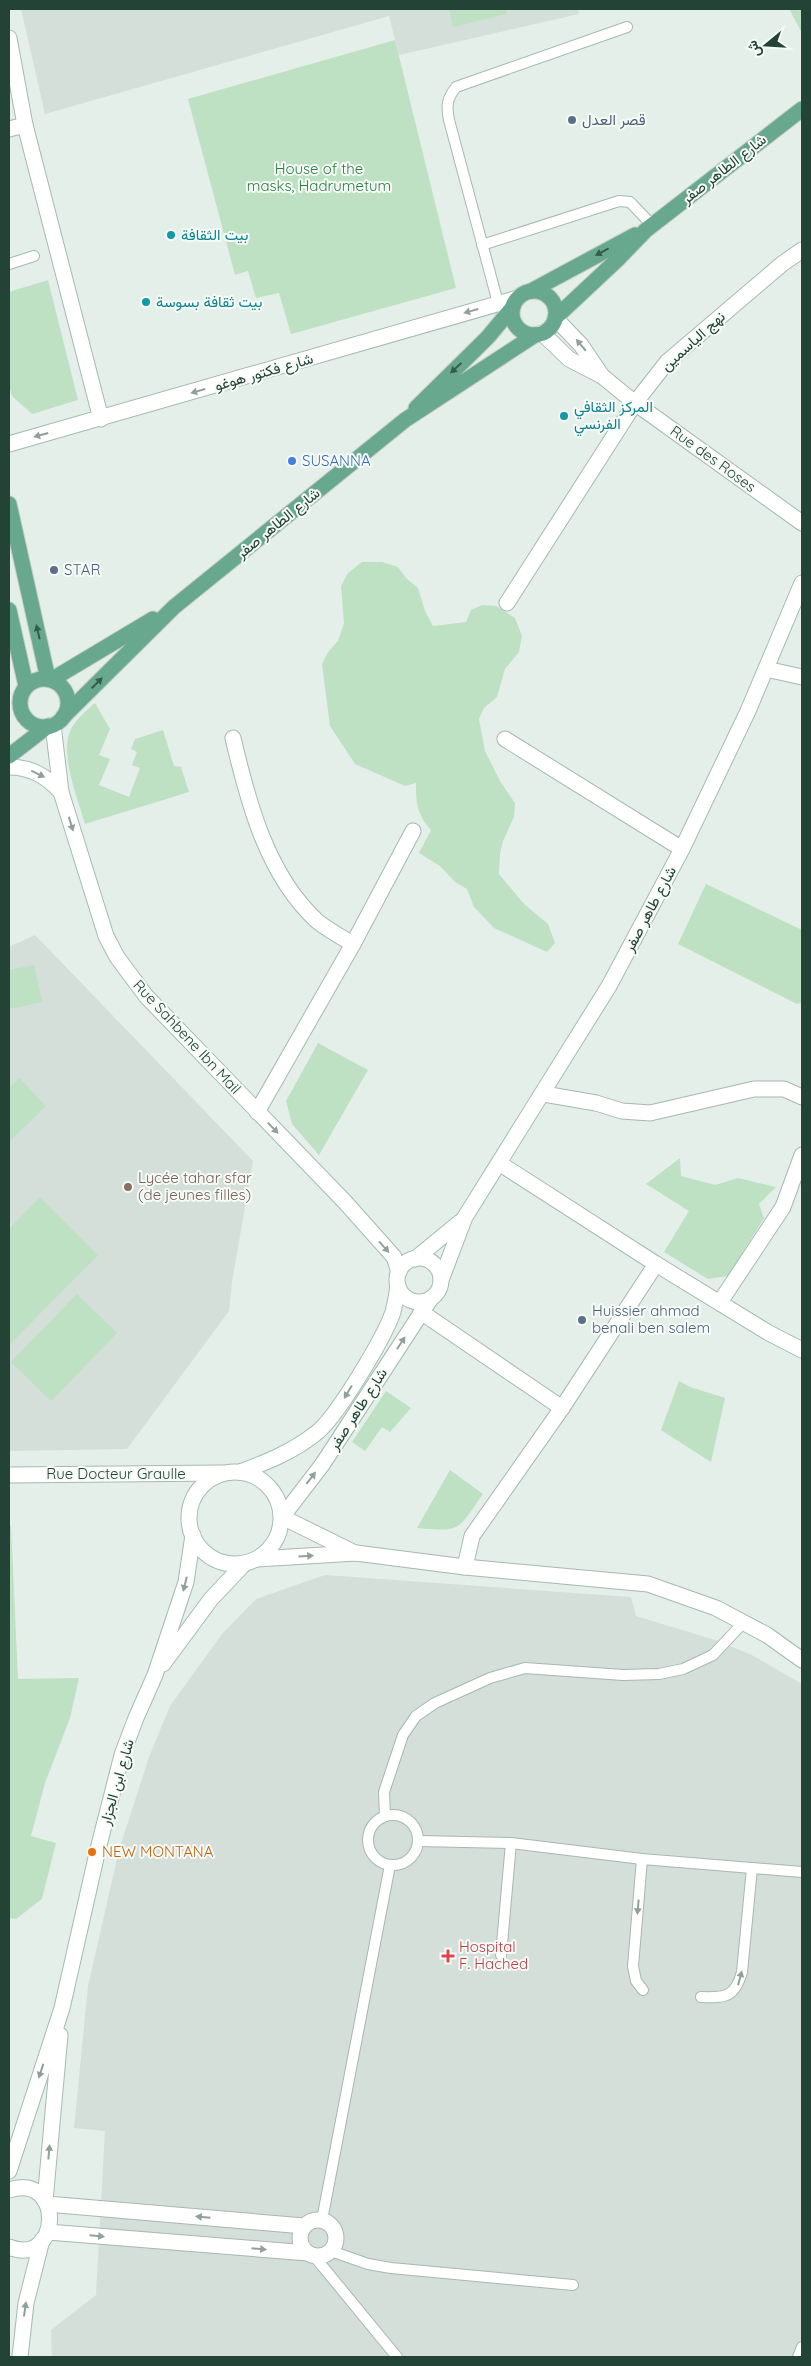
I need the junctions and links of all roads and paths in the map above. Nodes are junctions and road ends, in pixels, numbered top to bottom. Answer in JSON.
{"nodes":[{"id":1,"x":627,"y":28,"type":"dead end"},
{"id":2,"x":9,"y":38,"type":"edge"},
{"id":3,"x":802,"y":109,"type":"edge"},
{"id":4,"x":25,"y":124,"type":"junction"},
{"id":5,"x":9,"y":129,"type":"edge"},
{"id":6,"x":649,"y":227,"type":"junction"},
{"id":7,"x":482,"y":245,"type":"junction"},
{"id":8,"x":802,"y":250,"type":"edge"},
{"id":9,"x":34,"y":256,"type":"dead end"},
{"id":10,"x":9,"y":264,"type":"edge"},
{"id":11,"x":515,"y":300,"type":"junction"},
{"id":12,"x":555,"y":318,"type":"junction"},
{"id":13,"x":539,"y":334,"type":"junction"},
{"id":14,"x":602,"y":376,"type":"junction"},
{"id":15,"x":635,"y":403,"type":"junction"},
{"id":16,"x":101,"y":419,"type":"junction"},
{"id":17,"x":405,"y":420,"type":"junction"},
{"id":18,"x":9,"y":444,"type":"edge"},
{"id":19,"x":9,"y":504,"type":"edge"},
{"id":20,"x":802,"y":523,"type":"edge"},
{"id":21,"x":802,"y":583,"type":"edge"},
{"id":22,"x":507,"y":603,"type":"dead end"},
{"id":23,"x":174,"y":607,"type":"junction"},
{"id":24,"x":9,"y":610,"type":"edge"},
{"id":25,"x":766,"y":669,"type":"junction"},
{"id":26,"x":802,"y":677,"type":"edge"},
{"id":27,"x":50,"y":680,"type":"junction"},
{"id":28,"x":26,"y":686,"type":"junction"},
{"id":29,"x":20,"y":702,"type":"junction"},
{"id":30,"x":9,"y":716,"type":"edge"},
{"id":31,"x":55,"y":723,"type":"junction"},
{"id":32,"x":233,"y":738,"type":"dead end"},
{"id":33,"x":506,"y":739,"type":"dead end"},
{"id":34,"x":9,"y":756,"type":"edge"},
{"id":35,"x":9,"y":767,"type":"edge"},
{"id":36,"x":61,"y":792,"type":"junction"},
{"id":37,"x":413,"y":831,"type":"dead end"},
{"id":38,"x":682,"y":849,"type":"junction"},
{"id":39,"x":353,"y":944,"type":"junction"},
{"id":40,"x":544,"y":1094,"type":"junction"},
{"id":41,"x":802,"y":1097,"type":"edge"},
{"id":42,"x":257,"y":1112,"type":"junction"},
{"id":43,"x":802,"y":1155,"type":"edge"},
{"id":44,"x":499,"y":1163,"type":"junction"},
{"id":45,"x":465,"y":1217,"type":"junction"},
{"id":46,"x":415,"y":1259,"type":"junction"},
{"id":47,"x":656,"y":1264,"type":"junction"},
{"id":48,"x":399,"y":1279,"type":"junction"},
{"id":49,"x":441,"y":1280,"type":"junction"},
{"id":50,"x":431,"y":1298,"type":"junction"},
{"id":51,"x":720,"y":1302,"type":"junction"},
{"id":52,"x":421,"y":1312,"type":"junction"},
{"id":53,"x":802,"y":1350,"type":"edge"},
{"id":54,"x":562,"y":1408,"type":"junction"},
{"id":55,"x":240,"y":1472,"type":"junction"},
{"id":56,"x":222,"y":1473,"type":"junction"},
{"id":57,"x":9,"y":1475,"type":"edge"},
{"id":58,"x":282,"y":1517,"type":"junction"},
{"id":59,"x":193,"y":1536,"type":"junction"},
{"id":60,"x":356,"y":1553,"type":"junction"},
{"id":61,"x":251,"y":1561,"type":"junction"},
{"id":62,"x":465,"y":1567,"type":"junction"},
{"id":63,"x":743,"y":1623,"type":"junction"},
{"id":64,"x":802,"y":1660,"type":"edge"},
{"id":65,"x":155,"y":1676,"type":"junction"},
{"id":66,"x":385,"y":1816,"type":"junction"},
{"id":67,"x":418,"y":1841,"type":"junction"},
{"id":68,"x":511,"y":1843,"type":"junction"},
{"id":69,"x":642,"y":1859,"type":"junction"},
{"id":70,"x":390,"y":1865,"type":"junction"},
{"id":71,"x":752,"y":1868,"type":"junction"},
{"id":72,"x":802,"y":1872,"type":"edge"},
{"id":73,"x":501,"y":1954,"type":"dead end"},
{"id":74,"x":643,"y":1990,"type":"dead end"},
{"id":75,"x":701,"y":1997,"type":"dead end"},
{"id":76,"x":62,"y":2008,"type":"junction"},
{"id":77,"x":9,"y":2171,"type":"edge"},
{"id":78,"x":9,"y":2190,"type":"edge"},
{"id":79,"x":46,"y":2202,"type":"junction"},
{"id":80,"x":322,"y":2220,"type":"junction"},
{"id":81,"x":304,"y":2226,"type":"junction"},
{"id":82,"x":45,"y":2236,"type":"junction"},
{"id":83,"x":9,"y":2247,"type":"edge"},
{"id":84,"x":332,"y":2251,"type":"junction"},
{"id":85,"x":311,"y":2255,"type":"junction"},
{"id":86,"x":573,"y":2285,"type":"dead end"},
{"id":87,"x":802,"y":2347,"type":"edge"},
{"id":88,"x":20,"y":2357,"type":"edge"},
{"id":89,"x":397,"y":2357,"type":"edge"},
{"id":90,"x":798,"y":2357,"type":"edge"}],
"edges":[{"from":1,"to":7,"type":"lane"},
{"from":2,"to":4,"type":"street"},
{"from":3,"to":6,"type":"main road","name":"شارع الطاهر صفر"},
{"from":4,"to":5,"type":"street"},
{"from":4,"to":16,"type":"street"},
{"from":6,"to":7,"type":"lane"},
{"from":6,"to":11,"type":"main road","name":"شارع الطاهر صفر","one_way":true},
{"from":6,"to":12,"type":"main road","name":"شارع الطاهر صفر"},
{"from":7,"to":11,"type":"lane"},
{"from":8,"to":15,"type":"street","name":"نهج الياسمين"},
{"from":9,"to":10,"type":"lane"},
{"from":11,"to":12,"type":"main road"},
{"from":11,"to":13,"type":"main road"},
{"from":11,"to":16,"type":"street","name":"شارع فكتور هوغو","one_way":true},
{"from":11,"to":17,"type":"main road","name":"شارع الطاهر صفر","one_way":true},
{"from":12,"to":13,"type":"main road"},
{"from":14,"to":12,"type":"street","one_way":true},
{"from":13,"to":14,"type":"street"},
{"from":13,"to":17,"type":"main road","name":"شارع الطاهر صفر"},
{"from":14,"to":15,"type":"street","name":"Rue des Roses"},
{"from":15,"to":20,"type":"street","name":"Rue des Roses"},
{"from":15,"to":22,"type":"street","name":"نهج الياسمين"},
{"from":16,"to":18,"type":"street","name":"شارع فكتور هوغو","one_way":true},
{"from":17,"to":23,"type":"main road","name":"شارع الطاهر صفر"},
{"from":27,"to":19,"type":"main road","one_way":true},
{"from":21,"to":25,"type":"street","name":"شارع طاهر صفر"},
{"from":23,"to":27,"type":"main road","name":"شارع الطاهر صفر"},
{"from":31,"to":23,"type":"main road","name":"شارع الطاهر صفر","one_way":true},
{"from":24,"to":28,"type":"main road"},
{"from":25,"to":26,"type":"street"},
{"from":25,"to":38,"type":"street","name":"شارع طاهر صفر"},
{"from":27,"to":28,"type":"main road"},
{"from":27,"to":31,"type":"main road"},
{"from":28,"to":29,"type":"main road"},
{"from":29,"to":30,"type":"main road"},
{"from":29,"to":31,"type":"main road"},
{"from":31,"to":34,"type":"main road","name":"شارع الطاهر صفر"},
{"from":31,"to":36,"type":"street","name":"Rue Sahbene Ibn Mail"},
{"from":32,"to":39,"type":"street"},
{"from":33,"to":38,"type":"street"},
{"from":35,"to":36,"type":"street","one_way":true},
{"from":36,"to":42,"type":"street","name":"Rue Sahbene Ibn Mail","one_way":true},
{"from":37,"to":39,"type":"street"},
{"from":38,"to":40,"type":"street","name":"شارع طاهر صفر"},
{"from":39,"to":42,"type":"street"},
{"from":40,"to":41,"type":"street"},
{"from":40,"to":44,"type":"street","name":"شارع طاهر صفر"},
{"from":42,"to":48,"type":"street","name":"Rue Sahbene Ibn Mail","one_way":true},
{"from":43,"to":51,"type":"street"},
{"from":44,"to":45,"type":"street","name":"شارع طاهر صفر"},
{"from":44,"to":47,"type":"street"},
{"from":45,"to":46,"type":"street","name":"شارع طاهر صفر"},
{"from":45,"to":49,"type":"street","name":"شارع طاهر صفر"},
{"from":46,"to":48,"type":"street"},
{"from":46,"to":49,"type":"street"},
{"from":47,"to":51,"type":"street"},
{"from":47,"to":54,"type":"street"},
{"from":48,"to":50,"type":"street"},
{"from":48,"to":55,"type":"street","name":"شارع طاهر صفر","one_way":true},
{"from":49,"to":50,"type":"street"},
{"from":50,"to":52,"type":"street","name":"شارع طاهر صفر"},
{"from":51,"to":53,"type":"street"},
{"from":52,"to":54,"type":"street"},
{"from":58,"to":52,"type":"street","name":"شارع طاهر صفر","one_way":true},
{"from":54,"to":62,"type":"street"},
{"from":55,"to":56,"type":"street"},
{"from":55,"to":58,"type":"street"},
{"from":56,"to":57,"type":"street","name":"Rue Docteur Graulle"},
{"from":56,"to":59,"type":"street"},
{"from":58,"to":60,"type":"street"},
{"from":58,"to":61,"type":"street"},
{"from":59,"to":61,"type":"street"},
{"from":59,"to":65,"type":"street","name":"شارع ابن الجزار","one_way":true},
{"from":61,"to":60,"type":"street","one_way":true},
{"from":60,"to":62,"type":"street"},
{"from":61,"to":65,"type":"street","name":"شارع ابن الجزار"},
{"from":62,"to":63,"type":"street"},
{"from":63,"to":64,"type":"street"},
{"from":63,"to":66,"type":"lane"},
{"from":65,"to":76,"type":"street","name":"شارع ابن الجزار"},
{"from":66,"to":67,"type":"lane"},
{"from":66,"to":70,"type":"lane"},
{"from":67,"to":68,"type":"lane"},
{"from":67,"to":70,"type":"lane"},
{"from":68,"to":69,"type":"lane"},
{"from":68,"to":73,"type":"lane"},
{"from":69,"to":71,"type":"lane"},
{"from":69,"to":74,"type":"lane","one_way":true},
{"from":70,"to":80,"type":"lane"},
{"from":71,"to":72,"type":"lane"},
{"from":75,"to":71,"type":"lane","one_way":true},
{"from":76,"to":77,"type":"street","name":"شارع ابن الجزار","one_way":true},
{"from":79,"to":76,"type":"street","name":"شارع ابن الجزار","one_way":true},
{"from":78,"to":79,"type":"street"},
{"from":81,"to":79,"type":"street","one_way":true},
{"from":79,"to":82,"type":"street","name":"شارع ابن الجزار"},
{"from":80,"to":81,"type":"street"},
{"from":80,"to":84,"type":"street"},
{"from":81,"to":85,"type":"street"},
{"from":82,"to":83,"type":"street"},
{"from":82,"to":85,"type":"street","one_way":true},
{"from":88,"to":82,"type":"street","one_way":true},
{"from":84,"to":85,"type":"street"},
{"from":84,"to":86,"type":"lane"},
{"from":85,"to":89,"type":"lane"},
{"from":87,"to":90,"type":"lane"}]}
